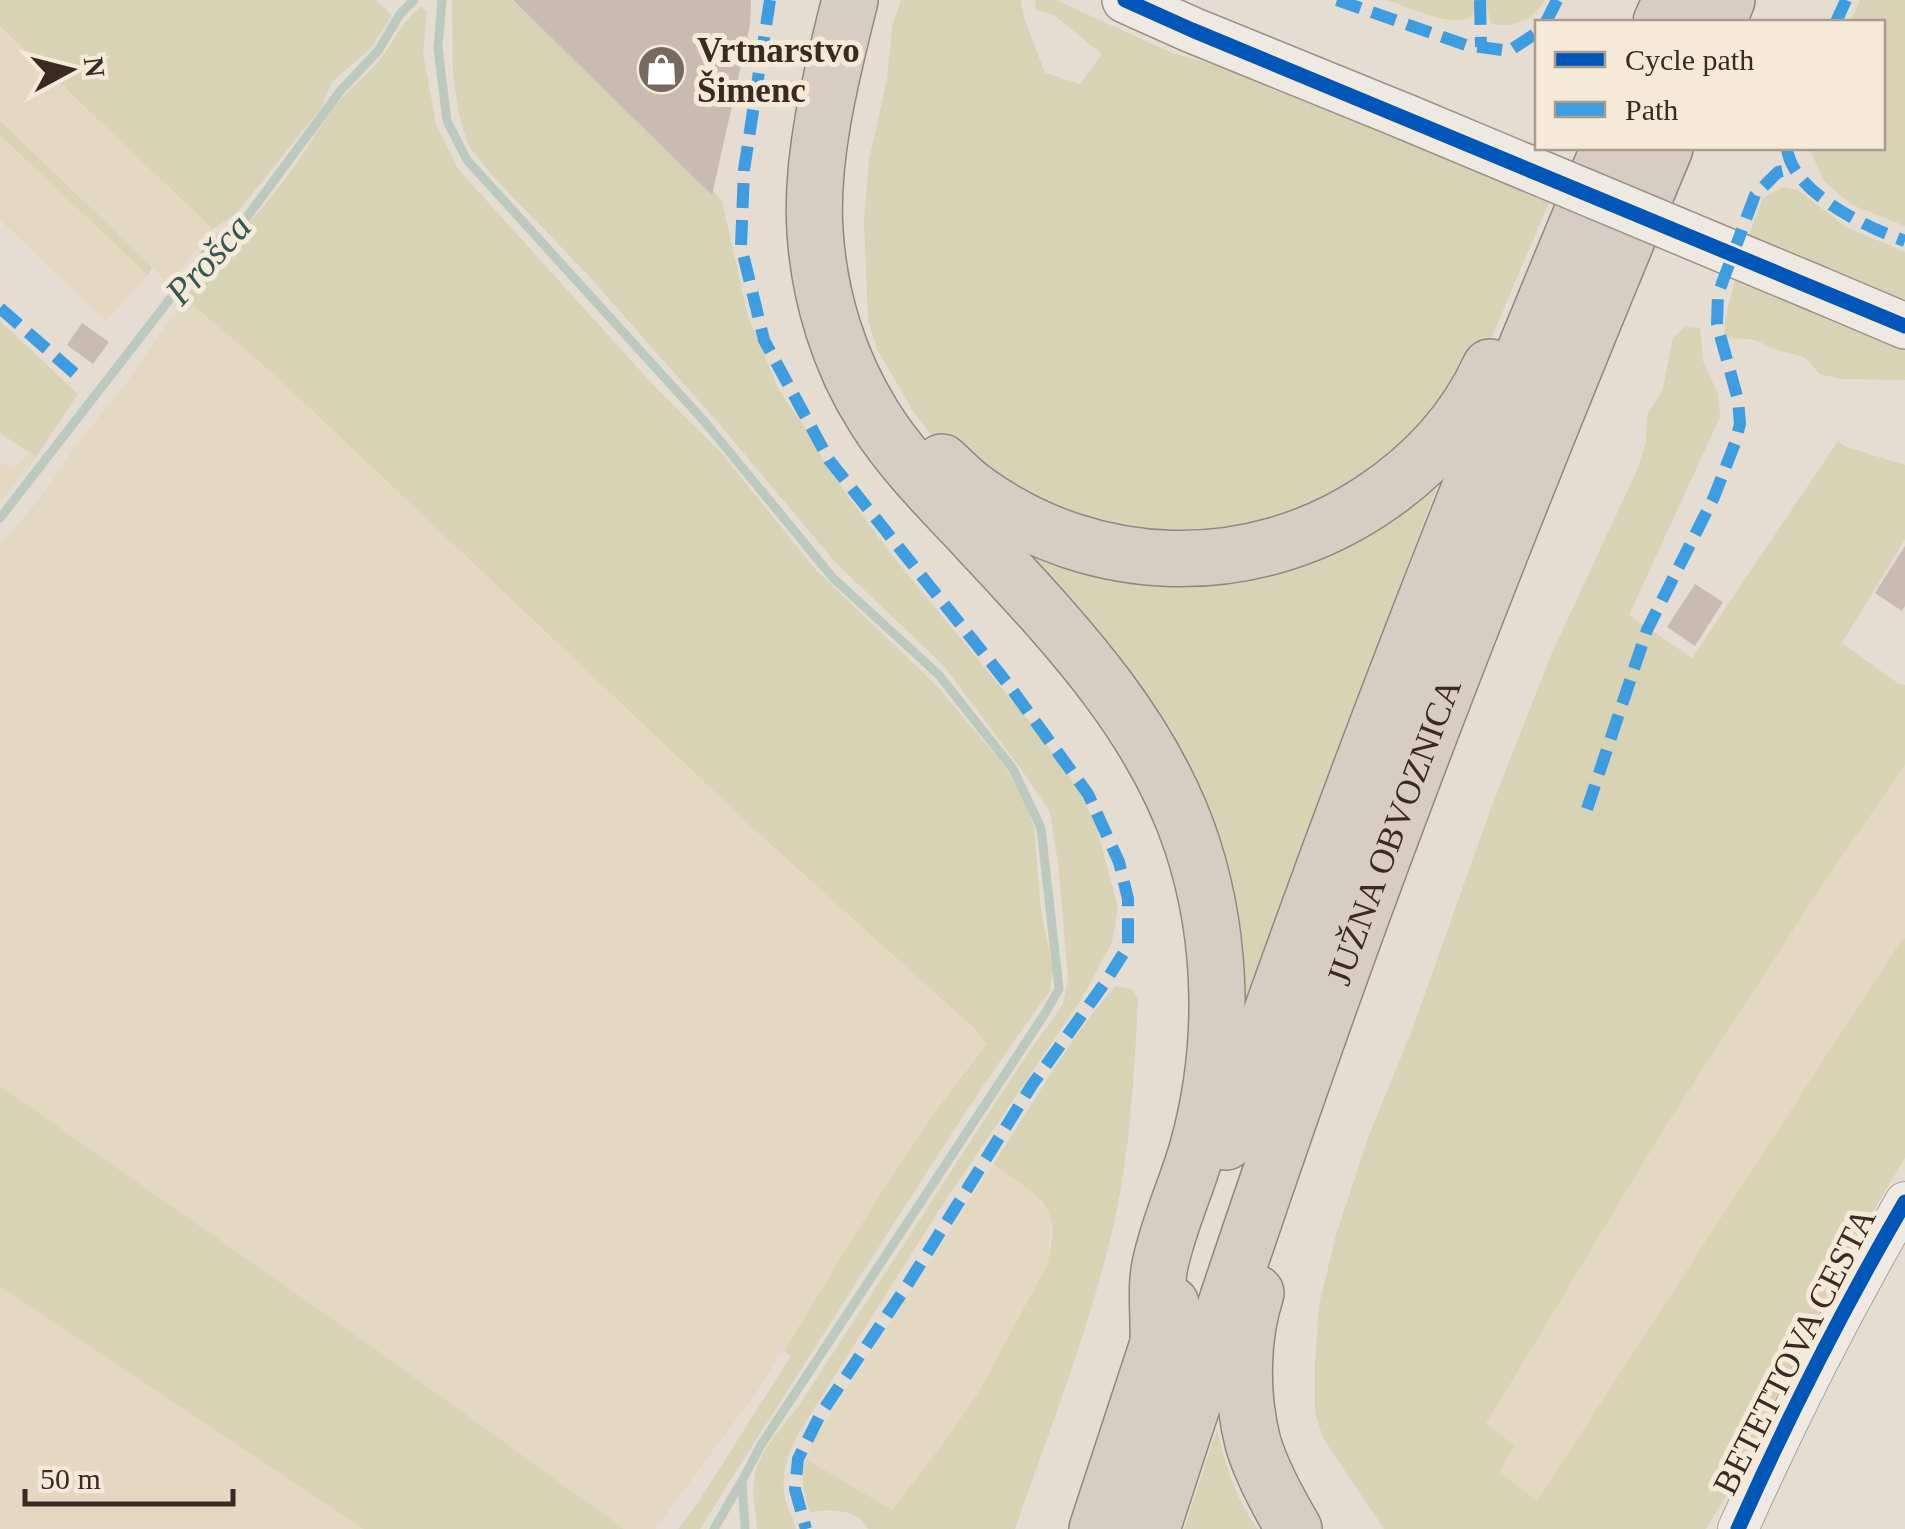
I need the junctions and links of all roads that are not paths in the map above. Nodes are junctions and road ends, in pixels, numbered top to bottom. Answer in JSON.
{"nodes":[{"id":1,"x":850,"y":0,"type":"edge"},
{"id":2,"x":884,"y":0,"type":"edge"},
{"id":3,"x":1125,"y":0,"type":"edge"},
{"id":4,"x":1608,"y":150,"type":"edge"},
{"id":5,"x":1664,"y":150,"type":"edge"},
{"id":6,"x":1550,"y":288,"type":"junction"},
{"id":7,"x":1905,"y":326,"type":"edge"},
{"id":8,"x":1303,"y":1081,"type":"junction"},
{"id":9,"x":1905,"y":1202,"type":"edge"},
{"id":10,"x":1158,"y":1340,"type":"junction"},
{"id":11,"x":1097,"y":1529,"type":"edge"},
{"id":12,"x":1152,"y":1529,"type":"edge"},
{"id":13,"x":1294,"y":1529,"type":"edge"},
{"id":14,"x":1738,"y":1529,"type":"edge"}],
"edges":[{"from":1,"to":10,"type":"highway"},
{"from":2,"to":6,"type":"highway"},
{"from":3,"to":7,"type":"main road","bridge":true},
{"from":4,"to":6,"type":"highway","name":"JUŽNA OBVOZNICA"},
{"from":5,"to":8,"type":"highway","name":"JUŽNA OBVOZNICA"},
{"from":6,"to":10,"type":"highway","name":"JUŽNA OBVOZNICA"},
{"from":8,"to":12,"type":"highway","name":"JUŽNA OBVOZNICA"},
{"from":8,"to":13,"type":"highway"},
{"from":9,"to":14,"type":"street","name":"BETETTOVA CESTA"},
{"from":10,"to":11,"type":"highway","name":"JUŽNA OBVOZNICA"}]}
